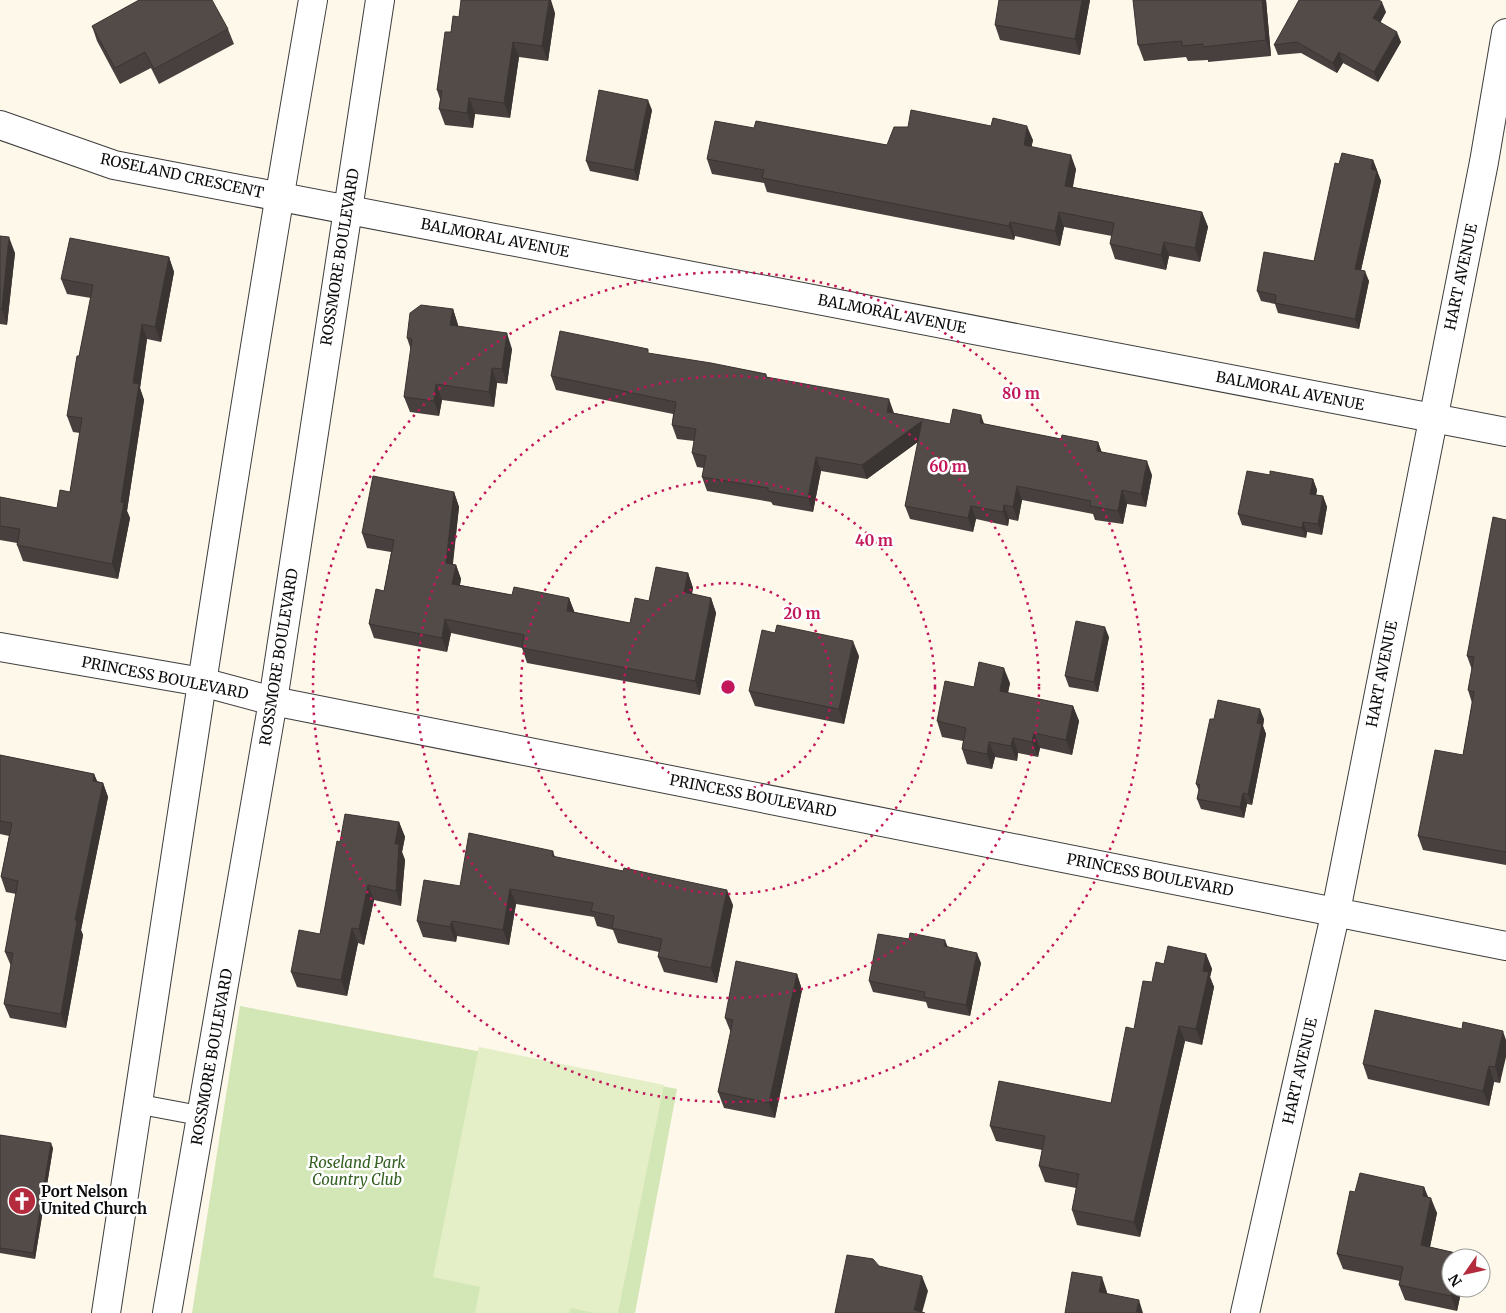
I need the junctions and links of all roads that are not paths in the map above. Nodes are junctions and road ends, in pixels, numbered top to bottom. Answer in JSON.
{"nodes":[{"id":1,"x":313,"y":0,"type":"edge"},
{"id":2,"x":380,"y":0,"type":"edge"},
{"id":3,"x":1506,"y":33,"type":"edge"},
{"id":4,"x":0,"y":125,"type":"edge"},
{"id":5,"x":279,"y":197,"type":"junction"},
{"id":6,"x":346,"y":210,"type":"junction"},
{"id":7,"x":1432,"y":418,"type":"junction"},
{"id":8,"x":1506,"y":432,"type":"edge"},
{"id":9,"x":0,"y":647,"type":"edge"},
{"id":10,"x":202,"y":682,"type":"junction"},
{"id":11,"x":273,"y":701,"type":"junction"},
{"id":12,"x":1336,"y":911,"type":"junction"},
{"id":13,"x":1506,"y":946,"type":"edge"},
{"id":14,"x":138,"y":1104,"type":"junction"},
{"id":15,"x":202,"y":1116,"type":"junction"},
{"id":16,"x":106,"y":1313,"type":"edge"},
{"id":17,"x":167,"y":1313,"type":"edge"},
{"id":18,"x":1245,"y":1313,"type":"edge"}],
"edges":[{"from":1,"to":5,"type":"street"},
{"from":2,"to":6,"type":"street","name":"ROSSMORE BOULEVARD"},
{"from":3,"to":7,"type":"street","name":"HART AVENUE"},
{"from":4,"to":5,"type":"street","name":"ROSELAND CRESCENT"},
{"from":5,"to":6,"type":"street","name":"BALMORAL AVENUE"},
{"from":5,"to":10,"type":"street"},
{"from":6,"to":7,"type":"street","name":"BALMORAL AVENUE"},
{"from":6,"to":11,"type":"street","name":"ROSSMORE BOULEVARD"},
{"from":7,"to":8,"type":"street","name":"BALMORAL AVENUE"},
{"from":7,"to":12,"type":"street","name":"HART AVENUE"},
{"from":9,"to":10,"type":"street","name":"PRINCESS BOULEVARD"},
{"from":10,"to":11,"type":"street","name":"PRINCESS BOULEVARD"},
{"from":10,"to":14,"type":"street"},
{"from":11,"to":12,"type":"street","name":"PRINCESS BOULEVARD"},
{"from":11,"to":15,"type":"street","name":"ROSSMORE BOULEVARD"},
{"from":12,"to":13,"type":"street","name":"PRINCESS BOULEVARD"},
{"from":12,"to":18,"type":"street","name":"HART AVENUE"},
{"from":14,"to":15,"type":"lane"},
{"from":14,"to":16,"type":"street"},
{"from":15,"to":17,"type":"street","name":"ROSSMORE BOULEVARD"}]}
